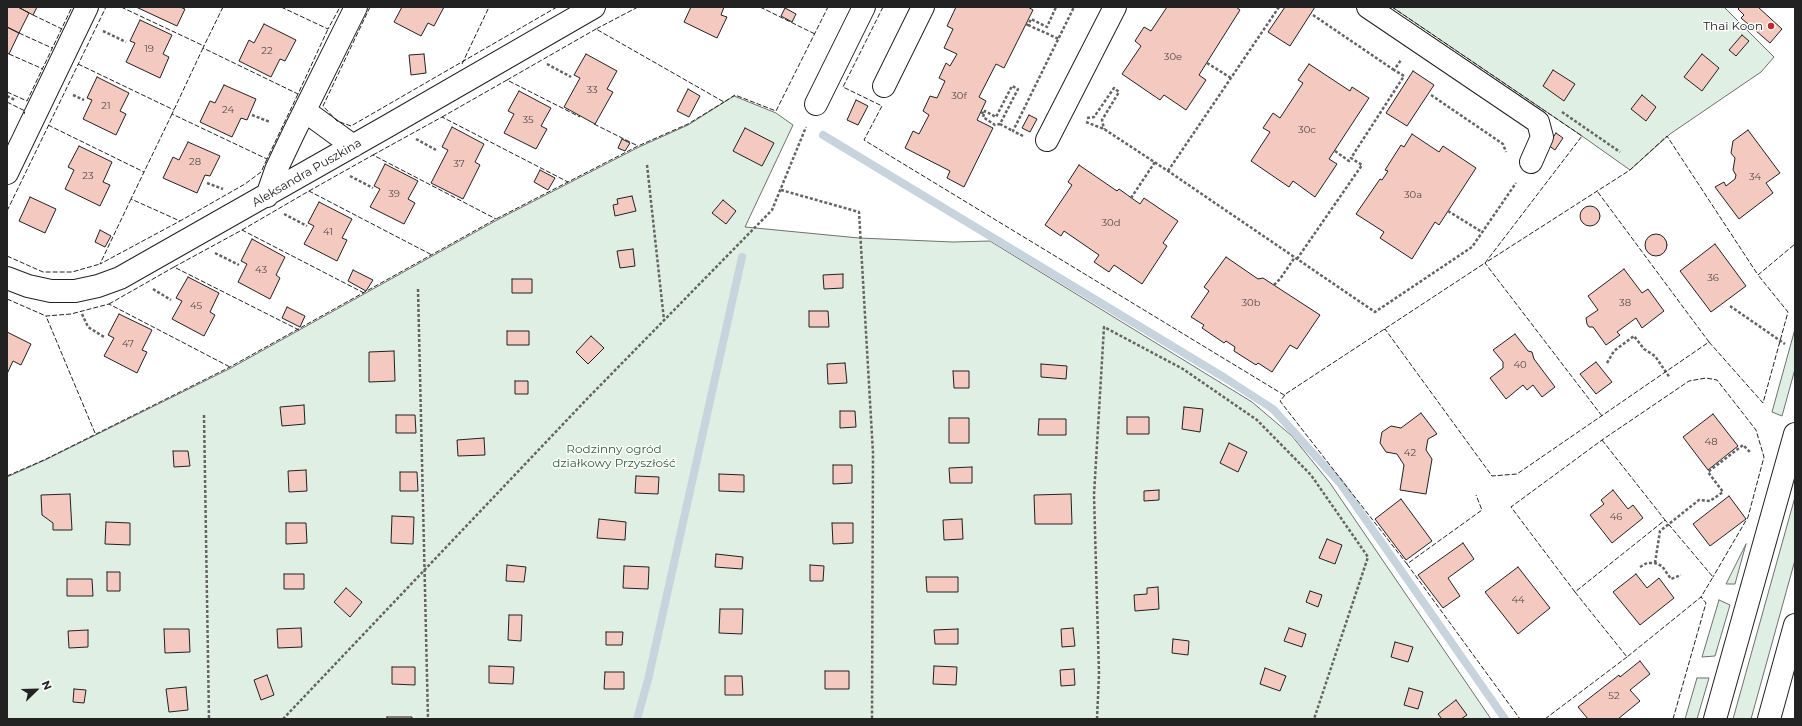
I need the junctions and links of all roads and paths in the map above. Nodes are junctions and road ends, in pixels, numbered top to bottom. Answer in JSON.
{"nodes":[{"id":1,"x":87,"y":7,"type":"edge"},
{"id":2,"x":356,"y":7,"type":"edge"},
{"id":3,"x":594,"y":7,"type":"edge"},
{"id":4,"x":864,"y":7,"type":"edge"},
{"id":5,"x":924,"y":7,"type":"edge"},
{"id":6,"x":1056,"y":7,"type":"edge"},
{"id":7,"x":1115,"y":7,"type":"edge"},
{"id":8,"x":1279,"y":7,"type":"edge"},
{"id":9,"x":1368,"y":7,"type":"edge"},
{"id":10,"x":1313,"y":15,"type":"dead end"},
{"id":11,"x":1059,"y":39,"type":"dead end"},
{"id":12,"x":1415,"y":40,"type":"junction"},
{"id":13,"x":541,"y":61,"type":"dead end"},
{"id":14,"x":1208,"y":63,"type":"dead end"},
{"id":15,"x":1394,"y":70,"type":"junction"},
{"id":16,"x":571,"y":77,"type":"dead end"},
{"id":17,"x":1231,"y":78,"type":"junction"},
{"id":18,"x":884,"y":86,"type":"dead end"},
{"id":19,"x":1431,"y":95,"type":"dead end"},
{"id":20,"x":816,"y":104,"type":"joint"},
{"id":21,"x":305,"y":111,"type":"junction"},
{"id":22,"x":981,"y":112,"type":"dead end"},
{"id":23,"x":984,"y":114,"type":"junction"},
{"id":24,"x":1081,"y":119,"type":"dead end"},
{"id":25,"x":1087,"y":122,"type":"dead end"},
{"id":26,"x":1000,"y":124,"type":"junction"},
{"id":27,"x":1104,"y":129,"type":"junction"},
{"id":28,"x":1013,"y":131,"type":"dead end"},
{"id":29,"x":416,"y":139,"type":"dead end"},
{"id":30,"x":1047,"y":140,"type":"dead end"},
{"id":31,"x":353,"y":146,"type":"junction"},
{"id":32,"x":436,"y":150,"type":"dead end"},
{"id":33,"x":1335,"y":151,"type":"dead end"},
{"id":34,"x":1352,"y":158,"type":"junction"},
{"id":35,"x":1509,"y":158,"type":"dead end"},
{"id":36,"x":1155,"y":162,"type":"junction"},
{"id":37,"x":1531,"y":162,"type":"joint"},
{"id":38,"x":647,"y":165,"type":"dead end"},
{"id":39,"x":1168,"y":171,"type":"junction"},
{"id":40,"x":7,"y":173,"type":"edge"},
{"id":41,"x":349,"y":175,"type":"dead end"},
{"id":42,"x":373,"y":188,"type":"dead end"},
{"id":43,"x":781,"y":190,"type":"junction"},
{"id":44,"x":267,"y":196,"type":"junction"},
{"id":45,"x":1131,"y":198,"type":"dead end"},
{"id":46,"x":1448,"y":210,"type":"dead end"},
{"id":47,"x":283,"y":213,"type":"dead end"},
{"id":48,"x":307,"y":226,"type":"dead end"},
{"id":49,"x":1482,"y":232,"type":"junction"},
{"id":50,"x":213,"y":252,"type":"dead end"},
{"id":51,"x":1296,"y":258,"type":"junction"},
{"id":52,"x":239,"y":265,"type":"dead end"},
{"id":53,"x":7,"y":278,"type":"edge"},
{"id":54,"x":1274,"y":286,"type":"dead end"},
{"id":55,"x":151,"y":288,"type":"dead end"},
{"id":56,"x":418,"y":289,"type":"dead end"},
{"id":57,"x":171,"y":300,"type":"dead end"},
{"id":58,"x":1730,"y":306,"type":"dead end"},
{"id":59,"x":80,"y":310,"type":"dead end"},
{"id":60,"x":664,"y":320,"type":"junction"},
{"id":61,"x":104,"y":337,"type":"dead end"},
{"id":62,"x":1786,"y":344,"type":"dead end"},
{"id":63,"x":1607,"y":363,"type":"dead end"},
{"id":64,"x":1670,"y":378,"type":"dead end"},
{"id":65,"x":204,"y":415,"type":"dead end"},
{"id":66,"x":1795,"y":434,"type":"edge"},
{"id":67,"x":1751,"y":453,"type":"dead end"},
{"id":68,"x":1655,"y":563,"type":"junction"},
{"id":69,"x":1640,"y":567,"type":"dead end"},
{"id":70,"x":424,"y":570,"type":"junction"},
{"id":71,"x":1681,"y":575,"type":"dead end"},
{"id":72,"x":1795,"y":625,"type":"edge"},
{"id":73,"x":209,"y":719,"type":"edge"},
{"id":74,"x":284,"y":719,"type":"edge"},
{"id":75,"x":428,"y":719,"type":"edge"},
{"id":76,"x":872,"y":719,"type":"edge"},
{"id":77,"x":1097,"y":719,"type":"edge"},
{"id":78,"x":1314,"y":719,"type":"edge"},
{"id":79,"x":1715,"y":719,"type":"edge"},
{"id":80,"x":1769,"y":719,"type":"edge"}],
"edges":[{"from":1,"to":40,"type":"street"},
{"from":2,"to":21,"type":"street"},
{"from":3,"to":31,"type":"street","name":"Aleksandra Puszkina"},
{"from":4,"to":20,"type":"street"},
{"from":5,"to":18,"type":"street"},
{"from":6,"to":11,"type":"path"},
{"from":7,"to":30,"type":"street"},
{"from":8,"to":17,"type":"path"},
{"from":9,"to":12,"type":"street"},
{"from":10,"to":15,"type":"path"},
{"from":12,"to":15,"type":"path"},
{"from":12,"to":37,"type":"street"},
{"from":13,"to":16,"type":"path"},
{"from":14,"to":17,"type":"path"},
{"from":15,"to":34,"type":"path"},
{"from":17,"to":39,"type":"path"},
{"from":19,"to":35,"type":"path"},
{"from":20,"to":43,"type":"path"},
{"from":21,"to":31,"type":"street"},
{"from":21,"to":44,"type":"street"},
{"from":22,"to":23,"type":"path"},
{"from":23,"to":26,"type":"path"},
{"from":23,"to":26,"type":"path"},
{"from":24,"to":27,"type":"path"},
{"from":25,"to":27,"type":"path"},
{"from":26,"to":28,"type":"path"},
{"from":27,"to":36,"type":"path"},
{"from":29,"to":32,"type":"path"},
{"from":31,"to":44,"type":"street","name":"Aleksandra Puszkina"},
{"from":33,"to":34,"type":"path"},
{"from":34,"to":51,"type":"path"},
{"from":36,"to":39,"type":"path"},
{"from":36,"to":45,"type":"path"},
{"from":37,"to":49,"type":"path"},
{"from":38,"to":60,"type":"path"},
{"from":39,"to":51,"type":"path"},
{"from":41,"to":42,"type":"path"},
{"from":43,"to":60,"type":"path"},
{"from":43,"to":76,"type":"path"},
{"from":44,"to":53,"type":"street","name":"Aleksandra Puszkina"},
{"from":46,"to":49,"type":"path"},
{"from":47,"to":48,"type":"path"},
{"from":49,"to":51,"type":"path"},
{"from":50,"to":52,"type":"path"},
{"from":51,"to":54,"type":"path"},
{"from":55,"to":57,"type":"path"},
{"from":56,"to":70,"type":"path"},
{"from":58,"to":62,"type":"path"},
{"from":59,"to":61,"type":"path"},
{"from":60,"to":70,"type":"path"},
{"from":63,"to":64,"type":"path"},
{"from":65,"to":73,"type":"path"},
{"from":66,"to":79,"type":"street"},
{"from":67,"to":68,"type":"path"},
{"from":68,"to":69,"type":"path"},
{"from":68,"to":71,"type":"path"},
{"from":70,"to":74,"type":"path"},
{"from":70,"to":75,"type":"path"},
{"from":72,"to":80,"type":"street"},
{"from":77,"to":78,"type":"path"}]}
